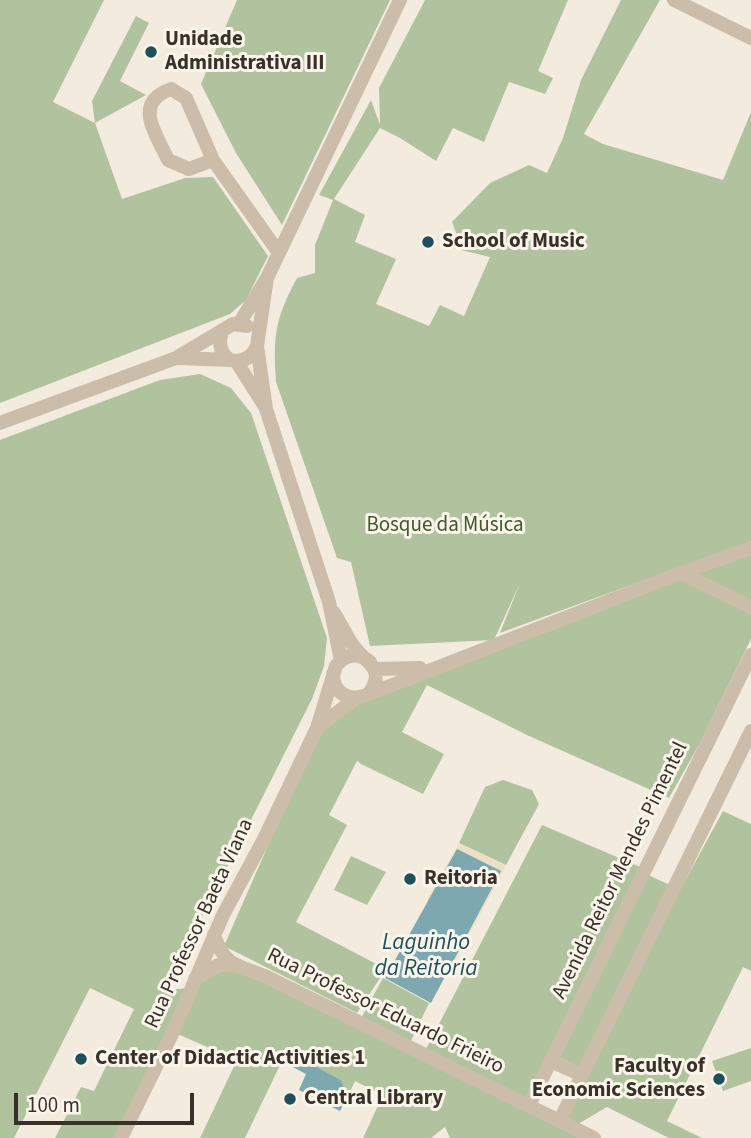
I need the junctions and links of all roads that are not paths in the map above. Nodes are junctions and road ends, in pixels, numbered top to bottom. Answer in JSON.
{"nodes":[{"id":1,"x":400,"y":0,"type":"edge"},
{"id":2,"x":674,"y":0,"type":"edge"},
{"id":3,"x":690,"y":4,"type":"edge"},
{"id":4,"x":751,"y":38,"type":"edge"},
{"id":5,"x":213,"y":160,"type":"junction"},
{"id":6,"x":279,"y":253,"type":"junction"},
{"id":7,"x":267,"y":278,"type":"junction"},
{"id":8,"x":239,"y":324,"type":"junction"},
{"id":9,"x":222,"y":332,"type":"junction"},
{"id":10,"x":257,"y":343,"type":"junction"},
{"id":11,"x":176,"y":358,"type":"junction"},
{"id":12,"x":233,"y":361,"type":"junction"},
{"id":13,"x":266,"y":409,"type":"junction"},
{"id":14,"x":0,"y":424,"type":"edge"},
{"id":15,"x":751,"y":548,"type":"edge"},
{"id":16,"x":681,"y":573,"type":"junction"},
{"id":17,"x":328,"y":602,"type":"junction"},
{"id":18,"x":751,"y":607,"type":"edge"},
{"id":19,"x":751,"y":655,"type":"edge"},
{"id":20,"x":372,"y":665,"type":"junction"},
{"id":21,"x":439,"y":666,"type":"junction"},
{"id":22,"x":337,"y":667,"type":"junction"},
{"id":23,"x":363,"y":695,"type":"junction"},
{"id":24,"x":317,"y":728,"type":"junction"},
{"id":25,"x":751,"y":731,"type":"edge"},
{"id":26,"x":212,"y":940,"type":"junction"},
{"id":27,"x":232,"y":965,"type":"junction"},
{"id":28,"x":194,"y":980,"type":"junction"},
{"id":29,"x":551,"y":1061,"type":"junction"},
{"id":30,"x":582,"y":1075,"type":"junction"},
{"id":31,"x":530,"y":1105,"type":"junction"},
{"id":32,"x":560,"y":1119,"type":"junction"},
{"id":33,"x":121,"y":1138,"type":"edge"},
{"id":34,"x":594,"y":1138,"type":"edge"}],
"edges":[{"from":1,"to":6,"type":"street"},
{"from":2,"to":3,"type":"street"},
{"from":3,"to":4,"type":"street"},
{"from":5,"to":5,"type":"street"},
{"from":5,"to":6,"type":"street"},
{"from":6,"to":7,"type":"street"},
{"from":7,"to":8,"type":"street"},
{"from":7,"to":10,"type":"street"},
{"from":8,"to":9,"type":"street"},
{"from":8,"to":10,"type":"street"},
{"from":9,"to":11,"type":"street"},
{"from":9,"to":12,"type":"street"},
{"from":10,"to":12,"type":"street"},
{"from":10,"to":13,"type":"street"},
{"from":11,"to":12,"type":"street"},
{"from":11,"to":14,"type":"street"},
{"from":12,"to":13,"type":"street"},
{"from":13,"to":17,"type":"street"},
{"from":15,"to":16,"type":"street","name":"Rua Professor Baeta Viana"},
{"from":16,"to":18,"type":"street"},
{"from":16,"to":21,"type":"street","name":"Rua Professor Baeta Viana"},
{"from":17,"to":20,"type":"street"},
{"from":17,"to":22,"type":"street"},
{"from":19,"to":29,"type":"street","name":"Avenida Reitor Mendes Pimentel"},
{"from":20,"to":21,"type":"street"},
{"from":20,"to":22,"type":"street"},
{"from":20,"to":23,"type":"street"},
{"from":21,"to":23,"type":"street","name":"Rua Professor Baeta Viana"},
{"from":22,"to":23,"type":"street"},
{"from":22,"to":24,"type":"street","name":"Rua Professor Baeta Viana"},
{"from":23,"to":24,"type":"street","name":"Rua Professor Baeta Viana"},
{"from":24,"to":26,"type":"street","name":"Rua Professor Baeta Viana"},
{"from":25,"to":30,"type":"street"},
{"from":26,"to":27,"type":"street","name":"Rua Professor Eduardo Frieiro"},
{"from":26,"to":28,"type":"street","name":"Rua Professor Baeta Viana"},
{"from":27,"to":28,"type":"street","name":"Rua Professor Eduardo Frieiro"},
{"from":27,"to":31,"type":"street","name":"Rua Professor Eduardo Frieiro"},
{"from":28,"to":33,"type":"street","name":"Rua Professor Baeta Viana"},
{"from":29,"to":30,"type":"street"},
{"from":29,"to":31,"type":"street","name":"Avenida Reitor Mendes Pimentel"},
{"from":30,"to":32,"type":"street"},
{"from":31,"to":32,"type":"street","name":"Rua Professor Eduardo Frieiro"},
{"from":32,"to":34,"type":"street","name":"Rua Professor Eduardo Frieiro"}]}
